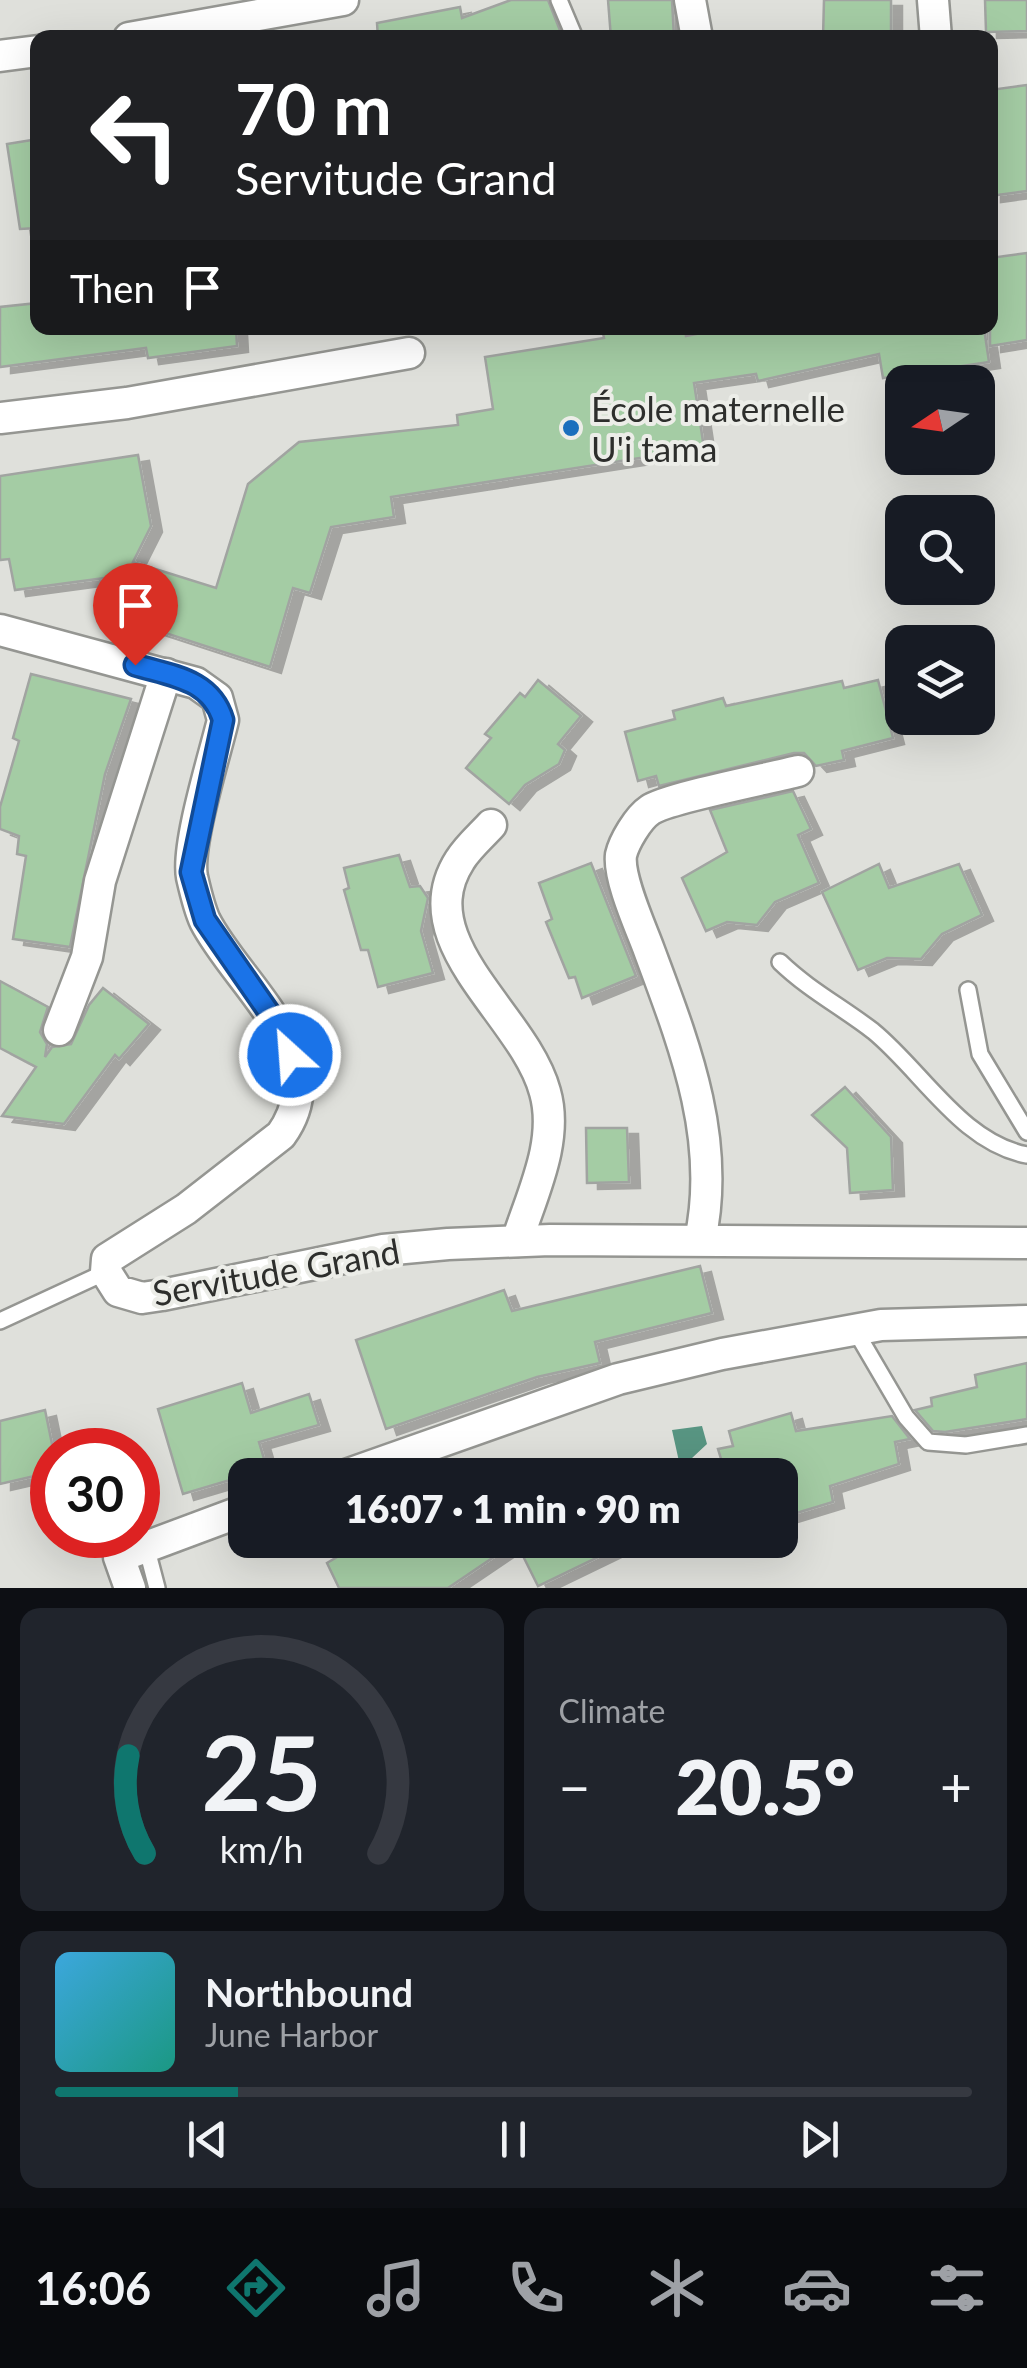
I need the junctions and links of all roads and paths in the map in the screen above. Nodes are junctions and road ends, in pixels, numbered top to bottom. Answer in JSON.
{"nodes":[{"id":1,"x":339,"y":0,"type":"edge"},
{"id":2,"x":559,"y":0,"type":"edge"},
{"id":3,"x":690,"y":0,"type":"edge"},
{"id":4,"x":933,"y":0,"type":"edge"},
{"id":5,"x":173,"y":30,"type":"edge"},
{"id":6,"x":572,"y":30,"type":"edge"},
{"id":7,"x":696,"y":30,"type":"edge"},
{"id":8,"x":935,"y":30,"type":"edge"},
{"id":9,"x":30,"y":52,"type":"edge"},
{"id":10,"x":0,"y":56,"type":"edge"},
{"id":11,"x":409,"y":353,"type":"dead end"},
{"id":12,"x":0,"y":418,"type":"edge"},
{"id":13,"x":0,"y":630,"type":"edge"},
{"id":14,"x":166,"y":674,"type":"junction"},
{"id":15,"x":798,"y":771,"type":"dead end"},
{"id":16,"x":491,"y":825,"type":"dead end"},
{"id":17,"x":780,"y":962,"type":"dead end"},
{"id":18,"x":968,"y":990,"type":"dead end"},
{"id":19,"x":59,"y":1030,"type":"dead end"},
{"id":20,"x":1027,"y":1132,"type":"edge"},
{"id":21,"x":1027,"y":1155,"type":"edge"},
{"id":22,"x":700,"y":1240,"type":"junction"},
{"id":23,"x":517,"y":1241,"type":"junction"},
{"id":24,"x":1027,"y":1243,"type":"edge"},
{"id":25,"x":106,"y":1272,"type":"junction"},
{"id":26,"x":0,"y":1321,"type":"edge"},
{"id":27,"x":1027,"y":1321,"type":"edge"},
{"id":28,"x":855,"y":1330,"type":"junction"},
{"id":29,"x":1027,"y":1435,"type":"edge"},
{"id":30,"x":394,"y":1458,"type":"edge"},
{"id":31,"x":228,"y":1516,"type":"edge"},
{"id":32,"x":160,"y":1541,"type":"edge"},
{"id":33,"x":120,"y":1558,"type":"edge"},
{"id":34,"x":149,"y":1558,"type":"edge"},
{"id":35,"x":130,"y":1588,"type":"edge"},
{"id":36,"x":157,"y":1588,"type":"edge"}],
"edges":[{"from":1,"to":5,"type":"street"},
{"from":2,"to":6,"type":"lane"},
{"from":3,"to":7,"type":"street"},
{"from":4,"to":8,"type":"street"},
{"from":9,"to":10,"type":"street"},
{"from":11,"to":12,"type":"street"},
{"from":13,"to":14,"type":"street","name":"Servitude Grand"},
{"from":14,"to":19,"type":"street"},
{"from":14,"to":25,"type":"street","name":"Servitude Grand"},
{"from":15,"to":22,"type":"street"},
{"from":16,"to":23,"type":"street"},
{"from":17,"to":21,"type":"lane"},
{"from":18,"to":20,"type":"lane"},
{"from":22,"to":23,"type":"street","name":"Servitude Grand"},
{"from":22,"to":24,"type":"street","name":"Servitude Grand"},
{"from":23,"to":25,"type":"street","name":"Servitude Grand"},
{"from":25,"to":26,"type":"lane"},
{"from":27,"to":28,"type":"street"},
{"from":28,"to":29,"type":"lane"},
{"from":28,"to":30,"type":"street"},
{"from":31,"to":32,"type":"street"},
{"from":33,"to":35,"type":"street"},
{"from":34,"to":36,"type":"lane"}]}
